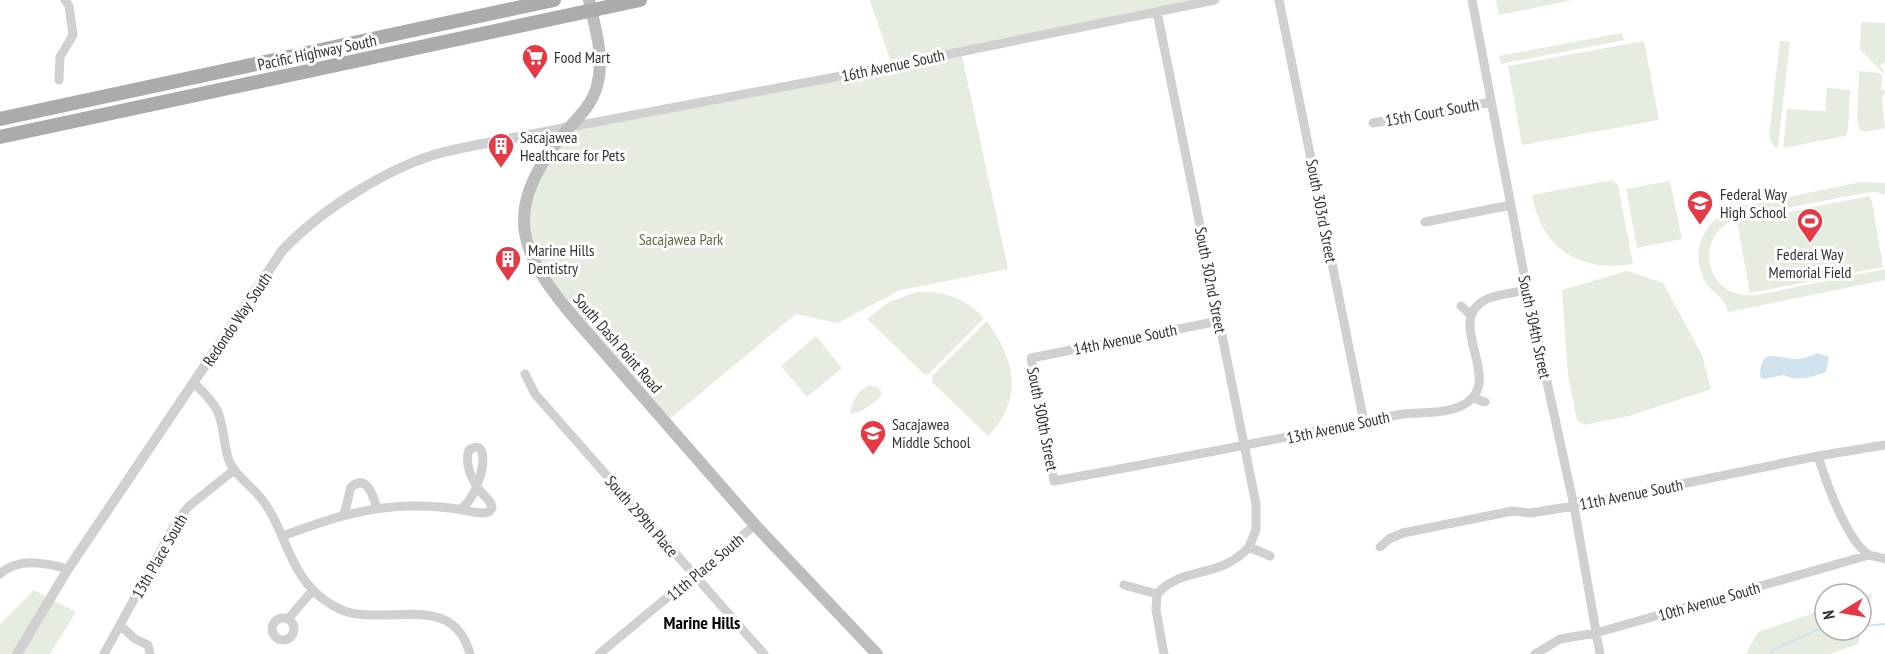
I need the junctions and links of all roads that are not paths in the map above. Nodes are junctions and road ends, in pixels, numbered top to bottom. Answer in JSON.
{"nodes":[{"id":1,"x":65,"y":0,"type":"edge"},
{"id":2,"x":554,"y":0,"type":"edge"},
{"id":3,"x":640,"y":0,"type":"edge"},
{"id":4,"x":1215,"y":0,"type":"edge"},
{"id":5,"x":1279,"y":0,"type":"edge"},
{"id":6,"x":1472,"y":0,"type":"edge"},
{"id":7,"x":590,"y":5,"type":"edge"},
{"id":8,"x":1157,"y":12,"type":"junction"},
{"id":9,"x":210,"y":74,"type":"junction"},
{"id":10,"x":59,"y":80,"type":"dead end"},
{"id":11,"x":1491,"y":102,"type":"junction"},
{"id":12,"x":72,"y":104,"type":"junction"},
{"id":13,"x":96,"y":116,"type":"junction"},
{"id":14,"x":0,"y":119,"type":"edge"},
{"id":15,"x":1373,"y":123,"type":"dead end"},
{"id":16,"x":570,"y":127,"type":"junction"},
{"id":17,"x":0,"y":130,"type":"edge"},
{"id":18,"x":0,"y":137,"type":"edge"},
{"id":19,"x":1511,"y":205,"type":"junction"},
{"id":20,"x":1425,"y":222,"type":"dead end"},
{"id":21,"x":1527,"y":290,"type":"junction"},
{"id":22,"x":1461,"y":306,"type":"dead end"},
{"id":23,"x":1471,"y":315,"type":"junction"},
{"id":24,"x":1219,"y":321,"type":"junction"},
{"id":25,"x":1031,"y":358,"type":"joint"},
{"id":26,"x":525,"y":374,"type":"dead end"},
{"id":27,"x":194,"y":383,"type":"junction"},
{"id":28,"x":1473,"y":398,"type":"junction"},
{"id":29,"x":1485,"y":402,"type":"dead end"},
{"id":30,"x":1364,"y":422,"type":"junction"},
{"id":31,"x":1885,"y":445,"type":"edge"},
{"id":32,"x":1244,"y":447,"type":"junction"},
{"id":33,"x":1818,"y":456,"type":"junction"},
{"id":34,"x":234,"y":470,"type":"junction"},
{"id":35,"x":1054,"y":480,"type":"joint"},
{"id":36,"x":1574,"y":506,"type":"junction"},
{"id":37,"x":377,"y":509,"type":"junction"},
{"id":38,"x":460,"y":509,"type":"junction"},
{"id":39,"x":344,"y":515,"type":"junction"},
{"id":40,"x":755,"y":525,"type":"junction"},
{"id":41,"x":283,"y":536,"type":"junction"},
{"id":42,"x":1249,"y":547,"type":"junction"},
{"id":43,"x":1380,"y":547,"type":"dead end"},
{"id":44,"x":1869,"y":555,"type":"junction"},
{"id":45,"x":1270,"y":556,"type":"dead end"},
{"id":46,"x":1885,"y":559,"type":"edge"},
{"id":47,"x":68,"y":569,"type":"junction"},
{"id":48,"x":1,"y":570,"type":"edge"},
{"id":49,"x":695,"y":576,"type":"junction"},
{"id":50,"x":1124,"y":585,"type":"dead end"},
{"id":51,"x":313,"y":590,"type":"junction"},
{"id":52,"x":1157,"y":594,"type":"junction"},
{"id":53,"x":288,"y":619,"type":"dead end"},
{"id":54,"x":120,"y":625,"type":"junction"},
{"id":55,"x":1596,"y":633,"type":"junction"},
{"id":56,"x":17,"y":654,"type":"edge"},
{"id":57,"x":104,"y":654,"type":"edge"},
{"id":58,"x":150,"y":654,"type":"edge"},
{"id":59,"x":470,"y":654,"type":"edge"},
{"id":60,"x":599,"y":654,"type":"edge"},
{"id":61,"x":764,"y":654,"type":"edge"},
{"id":62,"x":877,"y":654,"type":"edge"},
{"id":63,"x":1164,"y":654,"type":"edge"},
{"id":64,"x":1535,"y":654,"type":"edge"},
{"id":65,"x":1600,"y":654,"type":"edge"}],
"edges":[{"from":1,"to":10,"type":"street"},
{"from":2,"to":9,"type":"main road","name":"Pacific Highway South"},
{"from":3,"to":7,"type":"main road","name":"Pacific Highway South"},
{"from":4,"to":8,"type":"street","name":"16th Avenue South"},
{"from":5,"to":30,"type":"street","name":"South 303rd Street"},
{"from":6,"to":11,"type":"street","name":"South 304th Street"},
{"from":7,"to":13,"type":"main road","name":"Pacific Highway South"},
{"from":7,"to":16,"type":"main road","name":"South Dash Point Road"},
{"from":8,"to":16,"type":"street","name":"16th Avenue South"},
{"from":8,"to":24,"type":"street","name":"South 302nd Street"},
{"from":9,"to":12,"type":"main road","name":"Pacific Highway South"},
{"from":9,"to":13,"type":"main road"},
{"from":11,"to":15,"type":"street","name":"15th Court South"},
{"from":11,"to":19,"type":"street","name":"South 304th Street"},
{"from":12,"to":14,"type":"main road","name":"Pacific Highway South"},
{"from":12,"to":17,"type":"main road"},
{"from":13,"to":18,"type":"main road","name":"Pacific Highway South"},
{"from":16,"to":27,"type":"street","name":"Redondo Way South"},
{"from":16,"to":40,"type":"main road","name":"South Dash Point Road"},
{"from":19,"to":20,"type":"street"},
{"from":19,"to":21,"type":"street","name":"South 304th Street"},
{"from":21,"to":23,"type":"street"},
{"from":21,"to":36,"type":"street","name":"South 304th Street"},
{"from":22,"to":23,"type":"street"},
{"from":23,"to":28,"type":"street"},
{"from":24,"to":25,"type":"street","name":"14th Avenue South"},
{"from":24,"to":32,"type":"street","name":"South 302nd Street"},
{"from":25,"to":35,"type":"street","name":"South 300th Street"},
{"from":26,"to":49,"type":"street","name":"South 299th Place"},
{"from":27,"to":34,"type":"street"},
{"from":27,"to":47,"type":"street","name":"Redondo Way South"},
{"from":28,"to":29,"type":"street"},
{"from":28,"to":30,"type":"street","name":"13th Avenue South"},
{"from":30,"to":32,"type":"street","name":"13th Avenue South"},
{"from":31,"to":33,"type":"street","name":"11th Avenue South"},
{"from":32,"to":35,"type":"street","name":"13th Avenue South"},
{"from":32,"to":42,"type":"street","name":"South 302nd Street"},
{"from":33,"to":36,"type":"street","name":"11th Avenue South"},
{"from":33,"to":44,"type":"street"},
{"from":34,"to":41,"type":"street"},
{"from":34,"to":54,"type":"street","name":"13th Place South"},
{"from":36,"to":43,"type":"street","name":"11th Avenue South"},
{"from":36,"to":55,"type":"street","name":"South 304th Street"},
{"from":37,"to":38,"type":"street"},
{"from":37,"to":39,"type":"street"},
{"from":37,"to":39,"type":"street"},
{"from":38,"to":38,"type":"street"},
{"from":39,"to":41,"type":"street"},
{"from":40,"to":49,"type":"street","name":"11th Place South"},
{"from":40,"to":62,"type":"main road","name":"South Dash Point Road"},
{"from":41,"to":51,"type":"street"},
{"from":42,"to":45,"type":"street"},
{"from":42,"to":52,"type":"street"},
{"from":44,"to":46,"type":"street","name":"10th Avenue South"},
{"from":44,"to":55,"type":"street","name":"10th Avenue South"},
{"from":47,"to":48,"type":"street"},
{"from":47,"to":56,"type":"street","name":"Redondo Way South"},
{"from":49,"to":60,"type":"street","name":"11th Place South"},
{"from":49,"to":61,"type":"street","name":"South 299th Place"},
{"from":50,"to":52,"type":"street"},
{"from":51,"to":53,"type":"street"},
{"from":51,"to":59,"type":"street"},
{"from":52,"to":63,"type":"street"},
{"from":54,"to":57,"type":"street","name":"13th Place South"},
{"from":54,"to":58,"type":"street"},
{"from":55,"to":64,"type":"street","name":"10th Avenue South"},
{"from":55,"to":65,"type":"street","name":"South 304th Street"}]}
